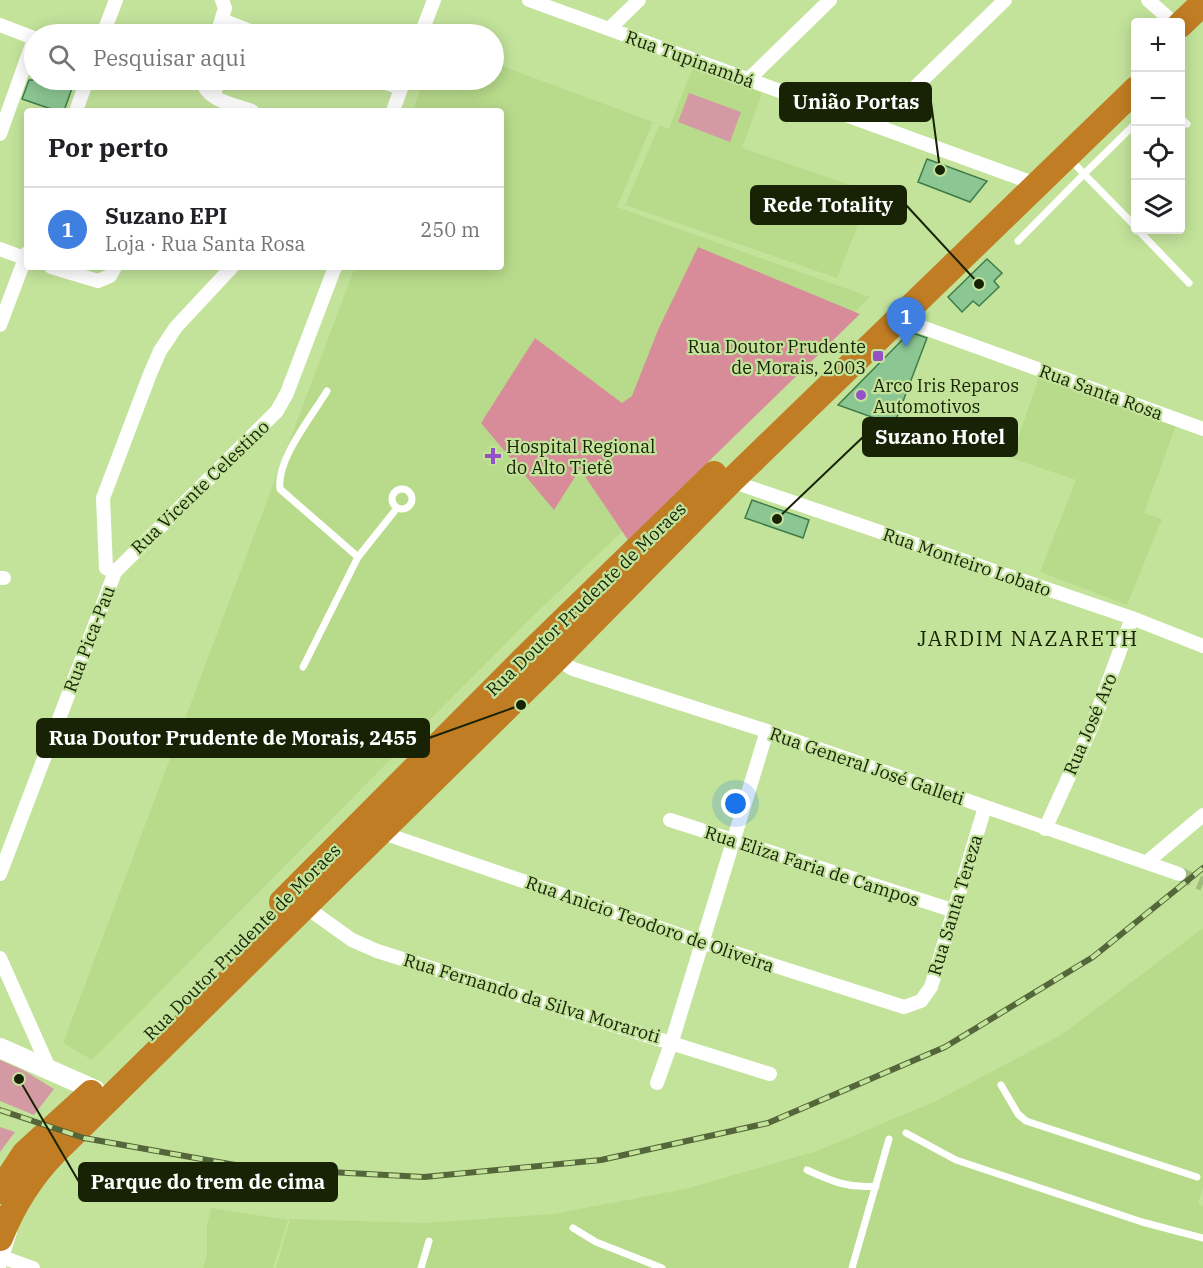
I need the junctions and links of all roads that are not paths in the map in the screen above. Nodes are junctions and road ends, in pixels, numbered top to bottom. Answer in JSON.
{"nodes":[{"id":1,"x":116,"y":0,"type":"edge"},
{"id":2,"x":222,"y":0,"type":"edge"},
{"id":3,"x":434,"y":0,"type":"edge"},
{"id":4,"x":529,"y":0,"type":"edge"},
{"id":5,"x":639,"y":0,"type":"edge"},
{"id":6,"x":830,"y":0,"type":"edge"},
{"id":7,"x":1005,"y":0,"type":"edge"},
{"id":8,"x":1148,"y":0,"type":"edge"},
{"id":9,"x":1203,"y":3,"type":"edge"},
{"id":10,"x":1168,"y":18,"type":"edge"},
{"id":11,"x":222,"y":20,"type":"junction"},
{"id":12,"x":1185,"y":20,"type":"edge"},
{"id":13,"x":107,"y":24,"type":"edge"},
{"id":14,"x":221,"y":24,"type":"edge"},
{"id":15,"x":227,"y":24,"type":"edge"},
{"id":16,"x":425,"y":24,"type":"edge"},
{"id":17,"x":1203,"y":24,"type":"edge"},
{"id":18,"x":0,"y":25,"type":"edge"},
{"id":19,"x":609,"y":29,"type":"junction"},
{"id":20,"x":24,"y":34,"type":"edge"},
{"id":21,"x":1185,"y":41,"type":"edge"},
{"id":22,"x":24,"y":66,"type":"edge"},
{"id":23,"x":1134,"y":72,"type":"edge"},
{"id":24,"x":748,"y":80,"type":"junction"},
{"id":25,"x":83,"y":90,"type":"edge"},
{"id":26,"x":206,"y":90,"type":"edge"},
{"id":27,"x":215,"y":90,"type":"edge"},
{"id":28,"x":400,"y":90,"type":"edge"},
{"id":29,"x":1131,"y":94,"type":"edge"},
{"id":30,"x":213,"y":96,"type":"junction"},
{"id":31,"x":1107,"y":98,"type":"junction"},
{"id":32,"x":77,"y":108,"type":"edge"},
{"id":33,"x":244,"y":108,"type":"edge"},
{"id":34,"x":394,"y":108,"type":"edge"},
{"id":35,"x":875,"y":126,"type":"junction"},
{"id":36,"x":1133,"y":126,"type":"edge"},
{"id":37,"x":0,"y":134,"type":"edge"},
{"id":38,"x":1067,"y":155,"type":"junction"},
{"id":39,"x":1084,"y":174,"type":"junction"},
{"id":40,"x":1028,"y":181,"type":"junction"},
{"id":41,"x":1131,"y":222,"type":"edge"},
{"id":42,"x":1143,"y":234,"type":"edge"},
{"id":43,"x":1018,"y":241,"type":"dead end"},
{"id":44,"x":0,"y":249,"type":"edge"},
{"id":45,"x":24,"y":256,"type":"edge"},
{"id":46,"x":24,"y":262,"type":"edge"},
{"id":47,"x":61,"y":270,"type":"edge"},
{"id":48,"x":113,"y":270,"type":"edge"},
{"id":49,"x":229,"y":270,"type":"edge"},
{"id":50,"x":332,"y":270,"type":"edge"},
{"id":51,"x":1189,"y":283,"type":"dead end"},
{"id":52,"x":897,"y":318,"type":"junction"},
{"id":53,"x":0,"y":325,"type":"edge"},
{"id":54,"x":327,"y":390,"type":"dead end"},
{"id":55,"x":1203,"y":429,"type":"edge"},
{"id":56,"x":730,"y":481,"type":"junction"},
{"id":57,"x":397,"y":508,"type":"dead end"},
{"id":58,"x":358,"y":557,"type":"junction"},
{"id":59,"x":115,"y":572,"type":"junction"},
{"id":60,"x":1132,"y":618,"type":"junction"},
{"id":61,"x":1203,"y":646,"type":"edge"},
{"id":62,"x":549,"y":651,"type":"junction"},
{"id":63,"x":303,"y":667,"type":"dead end"},
{"id":64,"x":767,"y":731,"type":"junction"},
{"id":65,"x":985,"y":807,"type":"junction"},
{"id":66,"x":1203,"y":815,"type":"edge"},
{"id":67,"x":670,"y":820,"type":"dead end"},
{"id":68,"x":1045,"y":829,"type":"junction"},
{"id":69,"x":380,"y":832,"type":"junction"},
{"id":70,"x":732,"y":841,"type":"junction"},
{"id":71,"x":1147,"y":862,"type":"junction"},
{"id":72,"x":0,"y":874,"type":"edge"},
{"id":73,"x":1179,"y":874,"type":"tunnel mouth"},
{"id":74,"x":303,"y":906,"type":"junction"},
{"id":75,"x":955,"y":911,"type":"junction"},
{"id":76,"x":700,"y":942,"type":"junction"},
{"id":77,"x":0,"y":958,"type":"edge"},
{"id":78,"x":921,"y":1002,"type":"joint"},
{"id":79,"x":672,"y":1041,"type":"junction"},
{"id":80,"x":0,"y":1048,"type":"edge"},
{"id":81,"x":49,"y":1068,"type":"junction"},
{"id":82,"x":770,"y":1074,"type":"dead end"},
{"id":83,"x":657,"y":1083,"type":"dead end"},
{"id":84,"x":1000,"y":1085,"type":"dead end"},
{"id":85,"x":94,"y":1098,"type":"junction"},
{"id":86,"x":906,"y":1133,"type":"dead end"},
{"id":87,"x":890,"y":1139,"type":"dead end"},
{"id":88,"x":807,"y":1170,"type":"dead end"},
{"id":89,"x":1197,"y":1177,"type":"dead end"},
{"id":90,"x":13,"y":1181,"type":"edge"},
{"id":91,"x":876,"y":1186,"type":"junction"},
{"id":92,"x":573,"y":1228,"type":"dead end"},
{"id":93,"x":1203,"y":1238,"type":"edge"},
{"id":94,"x":429,"y":1241,"type":"dead end"},
{"id":95,"x":1,"y":1253,"type":"edge"},
{"id":96,"x":33,"y":1268,"type":"edge"},
{"id":97,"x":421,"y":1268,"type":"edge"},
{"id":98,"x":663,"y":1268,"type":"edge"},
{"id":99,"x":852,"y":1268,"type":"edge"}],
"edges":[{"from":1,"to":13,"type":"street"},
{"from":2,"to":11,"type":"street"},
{"from":3,"to":16,"type":"street"},
{"from":4,"to":19,"type":"street","name":"Rua Tupinambá"},
{"from":5,"to":19,"type":"street"},
{"from":6,"to":24,"type":"street"},
{"from":7,"to":35,"type":"street"},
{"from":8,"to":10,"type":"street"},
{"from":9,"to":12,"type":"highway"},
{"from":11,"to":14,"type":"street"},
{"from":11,"to":15,"type":"street"},
{"from":17,"to":21,"type":"highway"},
{"from":18,"to":20,"type":"street"},
{"from":19,"to":24,"type":"street","name":"Rua Tupinambá"},
{"from":22,"to":37,"type":"street"},
{"from":23,"to":31,"type":"highway","name":"Rua Doutor Prudente de Moraes"},
{"from":24,"to":35,"type":"street","name":"Rua Tupinambá"},
{"from":25,"to":32,"type":"street"},
{"from":26,"to":30,"type":"street"},
{"from":27,"to":30,"type":"street"},
{"from":28,"to":34,"type":"street"},
{"from":29,"to":38,"type":"highway","name":"Rua Doutor Prudente de Moraes"},
{"from":30,"to":33,"type":"street"},
{"from":31,"to":38,"type":"highway"},
{"from":31,"to":40,"type":"highway","name":"Rua Doutor Prudente de Moraes"},
{"from":35,"to":40,"type":"street","name":"Rua Tupinambá"},
{"from":36,"to":39,"type":"lane"},
{"from":38,"to":39,"type":"lane"},
{"from":38,"to":40,"type":"highway","name":"Rua Doutor Prudente de Moraes"},
{"from":39,"to":41,"type":"lane"},
{"from":39,"to":43,"type":"lane"},
{"from":40,"to":52,"type":"highway","name":"Rua Doutor Prudente de Moraes"},
{"from":40,"to":62,"type":"highway","name":"Rua Doutor Prudente de Moraes"},
{"from":42,"to":51,"type":"lane"},
{"from":44,"to":45,"type":"street"},
{"from":46,"to":53,"type":"street"},
{"from":47,"to":48,"type":"street"},
{"from":49,"to":59,"type":"street"},
{"from":50,"to":59,"type":"street","name":"Rua Vicente Celestino"},
{"from":52,"to":55,"type":"street","name":"Rua Santa Rosa"},
{"from":52,"to":56,"type":"highway","name":"Rua Doutor Prudente de Moraes"},
{"from":54,"to":58,"type":"lane"},
{"from":56,"to":60,"type":"street","name":"Rua Monteiro Lobato"},
{"from":56,"to":62,"type":"highway","name":"Rua Doutor Prudente de Moraes"},
{"from":57,"to":58,"type":"lane"},
{"from":58,"to":63,"type":"lane"},
{"from":59,"to":72,"type":"street","name":"Rua Pica-Pau"},
{"from":60,"to":61,"type":"street","name":"Rua Monteiro Lobato"},
{"from":60,"to":68,"type":"street","name":"Rua José Aro"},
{"from":62,"to":64,"type":"street","name":"Rua General José Galleti"},
{"from":62,"to":69,"type":"highway","name":"Rua Doutor Prudente de Moraes"},
{"from":62,"to":85,"type":"highway","name":"Rua Doutor Prudente de Moraes"},
{"from":64,"to":65,"type":"street","name":"Rua General José Galleti"},
{"from":64,"to":70,"type":"street"},
{"from":65,"to":68,"type":"street","name":"Rua General José Galleti"},
{"from":65,"to":75,"type":"street","name":"Rua Santa Tereza"},
{"from":66,"to":71,"type":"street"},
{"from":67,"to":70,"type":"street","name":"Rua Eliza Faria de Campos"},
{"from":68,"to":71,"type":"street","name":"Rua General José Galleti"},
{"from":69,"to":74,"type":"highway","name":"Rua Doutor Prudente de Moraes"},
{"from":69,"to":76,"type":"street","name":"Rua Anicio Teodoro de Oliveira"},
{"from":70,"to":75,"type":"street","name":"Rua Eliza Faria de Campos"},
{"from":70,"to":76,"type":"street"},
{"from":71,"to":73,"type":"street","name":"Rua General José Galleti"},
{"from":74,"to":79,"type":"street","name":"Rua Fernando da Silva Moraroti"},
{"from":74,"to":85,"type":"highway","name":"Rua Doutor Prudente de Moraes"},
{"from":75,"to":78,"type":"street","name":"Rua Santa Tereza"},
{"from":76,"to":78,"type":"street","name":"Rua Anicio Teodoro de Oliveira"},
{"from":76,"to":79,"type":"street"},
{"from":77,"to":81,"type":"street"},
{"from":79,"to":82,"type":"street","name":"Rua Fernando da Silva Moraroti"},
{"from":79,"to":83,"type":"street"},
{"from":80,"to":81,"type":"street"},
{"from":81,"to":85,"type":"street"},
{"from":84,"to":89,"type":"lane"},
{"from":85,"to":90,"type":"highway","name":"Rua Doutor Prudente de Moraes"},
{"from":86,"to":93,"type":"lane"},
{"from":87,"to":91,"type":"lane"},
{"from":88,"to":91,"type":"lane"},
{"from":90,"to":95,"type":"highway","name":"Rua Doutor Prudente de Moraes"},
{"from":91,"to":99,"type":"lane"},
{"from":92,"to":98,"type":"lane"},
{"from":94,"to":97,"type":"lane"},
{"from":95,"to":96,"type":"street"}]}
